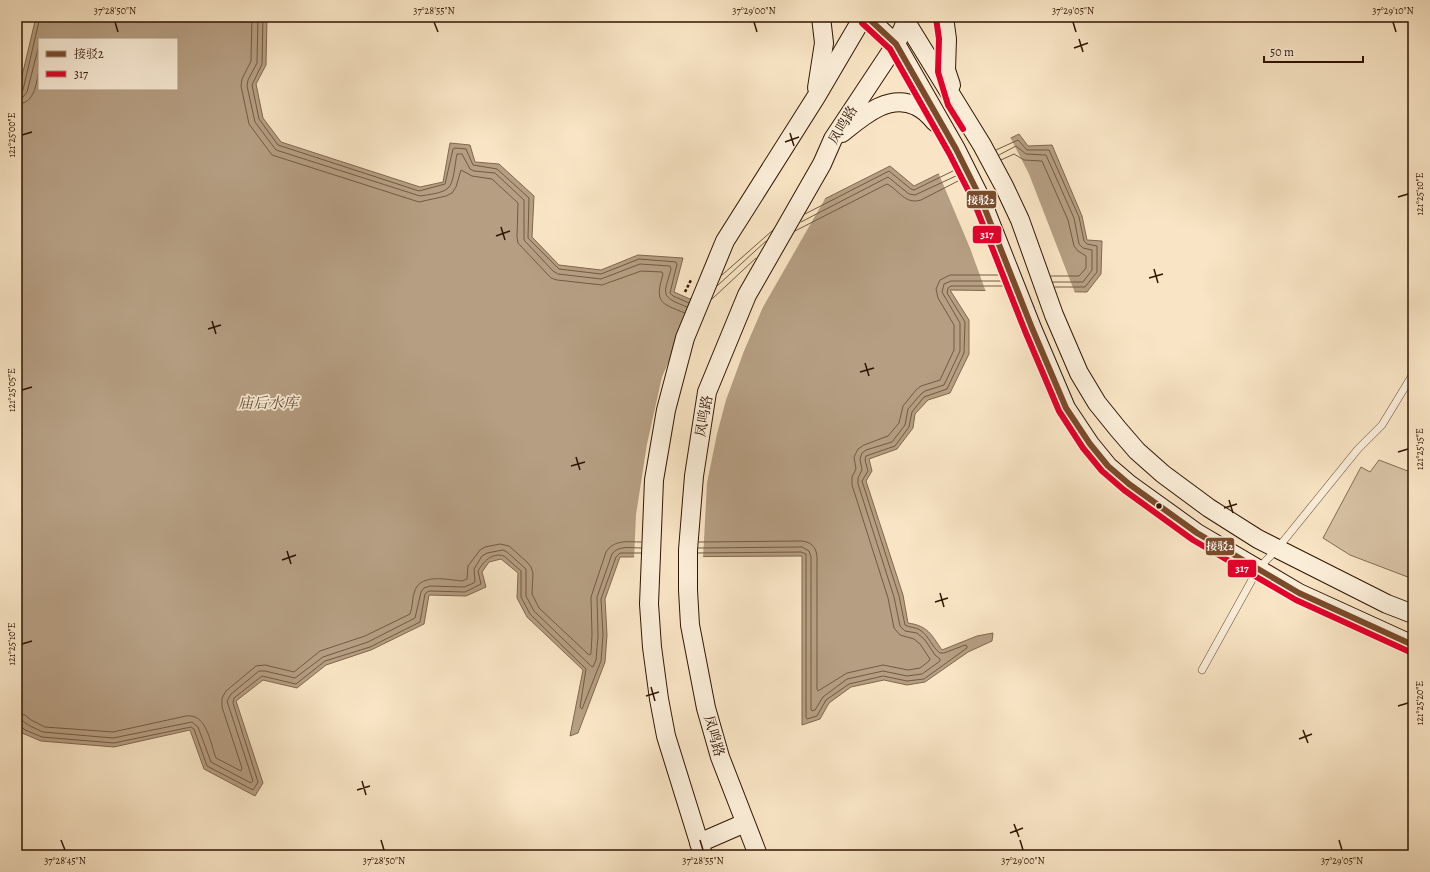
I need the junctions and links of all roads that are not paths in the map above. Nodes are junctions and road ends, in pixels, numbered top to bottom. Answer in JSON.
{"nodes":[{"id":1,"x":821,"y":17,"type":"edge"},
{"id":2,"x":863,"y":17,"type":"edge"},
{"id":3,"x":867,"y":17,"type":"edge"},
{"id":4,"x":944,"y":17,"type":"edge"},
{"id":5,"x":906,"y":18,"type":"edge"},
{"id":6,"x":896,"y":44,"type":"junction"},
{"id":7,"x":816,"y":97,"type":"junction"},
{"id":8,"x":955,"y":102,"type":"junction"},
{"id":9,"x":946,"y":132,"type":"junction"},
{"id":10,"x":833,"y":139,"type":"junction"},
{"id":11,"x":1413,"y":374,"type":"edge"},
{"id":12,"x":1278,"y":549,"type":"junction"},
{"id":13,"x":1258,"y":569,"type":"junction"},
{"id":14,"x":1413,"y":614,"type":"edge"},
{"id":15,"x":1413,"y":645,"type":"edge"},
{"id":16,"x":1202,"y":670,"type":"dead end"},
{"id":17,"x":745,"y":823,"type":"junction"},
{"id":18,"x":701,"y":849,"type":"edge"},
{"id":19,"x":758,"y":855,"type":"edge"}],
"edges":[{"from":1,"to":7,"type":"main road"},
{"from":2,"to":7,"type":"main road"},
{"from":3,"to":6,"type":"main road"},
{"from":4,"to":8,"type":"main road"},
{"from":5,"to":6,"type":"main road","name":"凤鸣路"},
{"from":5,"to":8,"type":"main road"},
{"from":6,"to":9,"type":"main road"},
{"from":6,"to":10,"type":"main road","name":"凤鸣路"},
{"from":7,"to":18,"type":"main road"},
{"from":8,"to":12,"type":"main road"},
{"from":9,"to":10,"type":"main road"},
{"from":9,"to":13,"type":"main road"},
{"from":10,"to":17,"type":"main road","name":"凤鸣路"},
{"from":11,"to":12,"type":"lane"},
{"from":12,"to":13,"type":"lane"},
{"from":12,"to":14,"type":"main road"},
{"from":13,"to":15,"type":"main road"},
{"from":13,"to":16,"type":"lane"},
{"from":17,"to":18,"type":"main road"},
{"from":17,"to":19,"type":"main road","name":"凤鸣路"}]}
